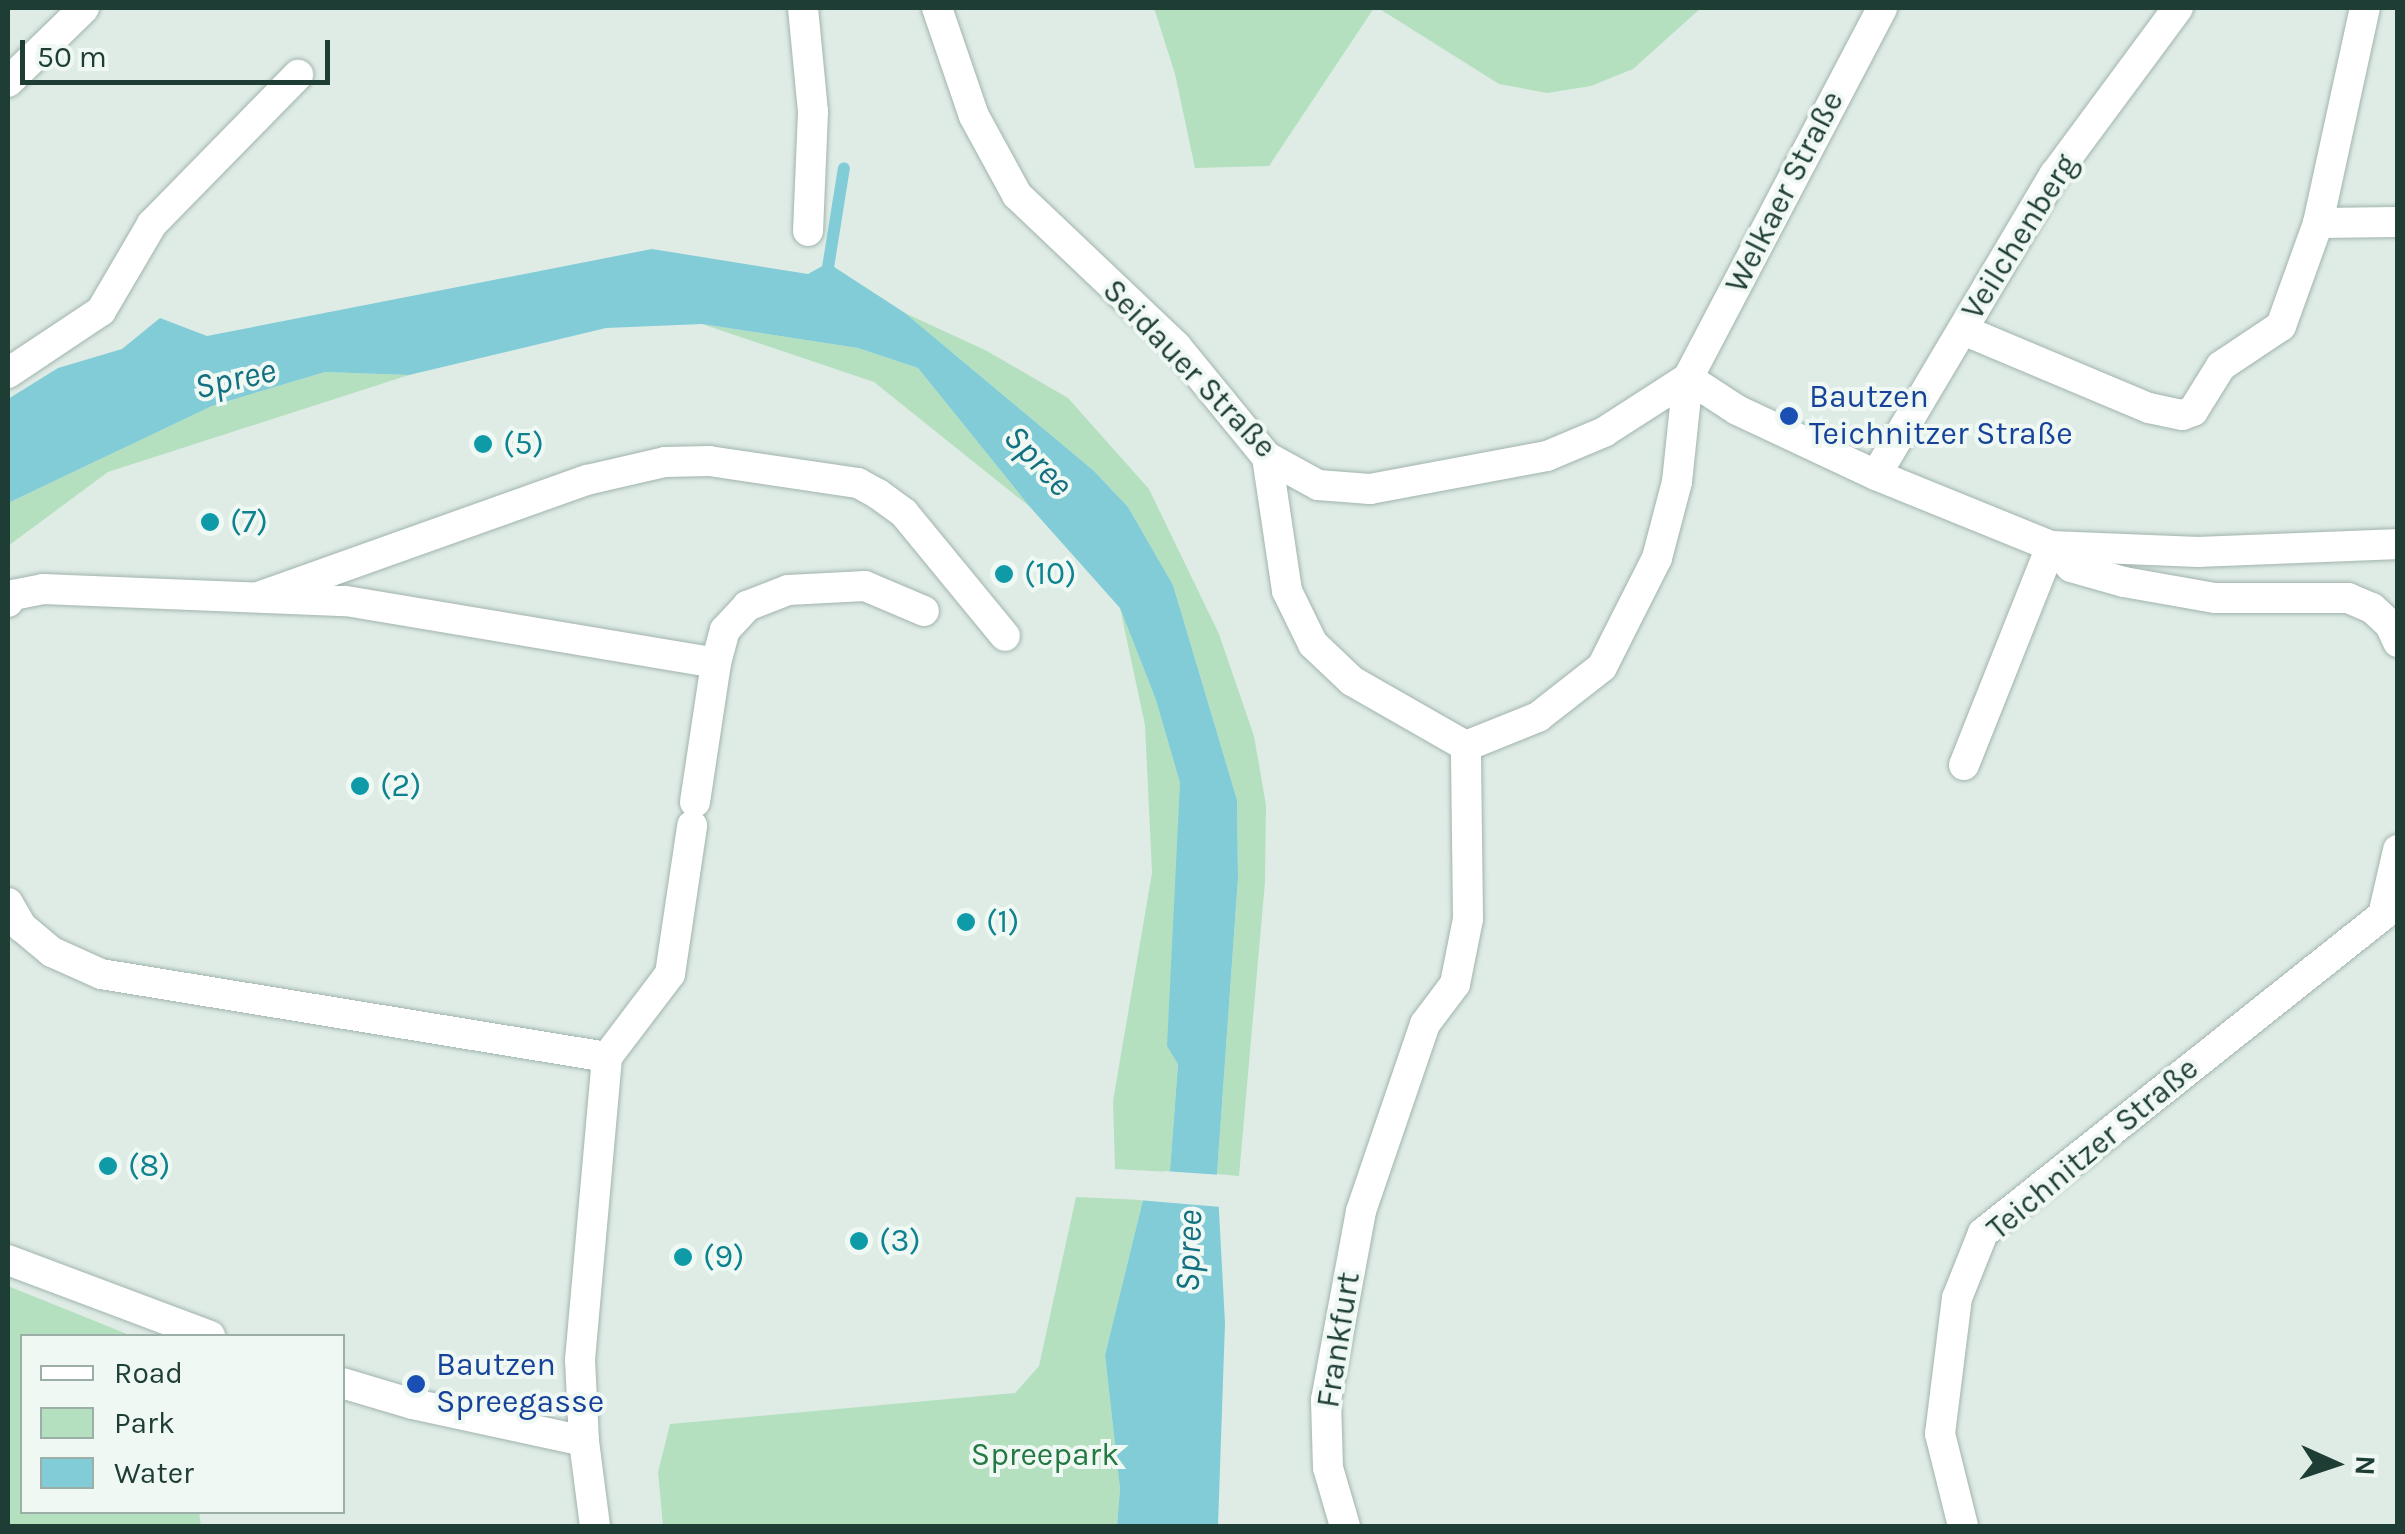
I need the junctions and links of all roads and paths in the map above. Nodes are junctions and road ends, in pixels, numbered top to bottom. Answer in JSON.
{"nodes":[{"id":1,"x":84,"y":8,"type":"edge"},
{"id":2,"x":803,"y":8,"type":"edge"},
{"id":3,"x":937,"y":8,"type":"edge"},
{"id":4,"x":1882,"y":8,"type":"edge"},
{"id":5,"x":2178,"y":8,"type":"edge"},
{"id":6,"x":2365,"y":8,"type":"edge"},
{"id":7,"x":298,"y":76,"type":"dead end"},
{"id":8,"x":8,"y":82,"type":"edge"},
{"id":9,"x":2398,"y":222,"type":"edge"},
{"id":10,"x":2318,"y":223,"type":"junction"},
{"id":11,"x":808,"y":230,"type":"dead end"},
{"id":12,"x":1963,"y":330,"type":"junction"},
{"id":13,"x":8,"y":373,"type":"edge"},
{"id":14,"x":1688,"y":378,"type":"junction"},
{"id":15,"x":1268,"y":456,"type":"junction"},
{"id":16,"x":1876,"y":475,"type":"junction"},
{"id":17,"x":2398,"y":544,"type":"edge"},
{"id":18,"x":2051,"y":546,"type":"junction"},
{"id":19,"x":258,"y":597,"type":"junction"},
{"id":20,"x":8,"y":602,"type":"edge"},
{"id":21,"x":924,"y":611,"type":"dead end"},
{"id":22,"x":1005,"y":636,"type":"dead end"},
{"id":23,"x":2398,"y":642,"type":"edge"},
{"id":24,"x":716,"y":662,"type":"junction"},
{"id":25,"x":1466,"y":746,"type":"junction"},
{"id":26,"x":1964,"y":765,"type":"dead end"},
{"id":27,"x":2398,"y":850,"type":"edge"},
{"id":28,"x":8,"y":903,"type":"edge"},
{"id":29,"x":607,"y":1057,"type":"junction"},
{"id":30,"x":8,"y":1260,"type":"edge"},
{"id":31,"x":205,"y":1334,"type":"edge"},
{"id":32,"x":345,"y":1384,"type":"edge"},
{"id":33,"x":584,"y":1440,"type":"junction"},
{"id":34,"x":595,"y":1526,"type":"edge"},
{"id":35,"x":1346,"y":1526,"type":"edge"},
{"id":36,"x":1963,"y":1526,"type":"edge"}],
"edges":[{"from":1,"to":8,"type":"street"},
{"from":2,"to":11,"type":"street"},
{"from":3,"to":15,"type":"street","name":"Seidauer Straße"},
{"from":4,"to":14,"type":"street","name":"Welkaer Straße"},
{"from":5,"to":12,"type":"street","name":"Veilchenberg"},
{"from":6,"to":10,"type":"street"},
{"from":7,"to":13,"type":"street"},
{"from":9,"to":10,"type":"street"},
{"from":10,"to":12,"type":"street"},
{"from":12,"to":16,"type":"street","name":"Veilchenberg"},
{"from":14,"to":15,"type":"street","name":"Seidauer Straße"},
{"from":14,"to":16,"type":"street"},
{"from":14,"to":25,"type":"street"},
{"from":15,"to":25,"type":"street"},
{"from":16,"to":18,"type":"street"},
{"from":17,"to":18,"type":"street"},
{"from":18,"to":23,"type":"street"},
{"from":18,"to":26,"type":"street"},
{"from":19,"to":20,"type":"street"},
{"from":19,"to":22,"type":"street"},
{"from":19,"to":24,"type":"street"},
{"from":21,"to":24,"type":"street"},
{"from":24,"to":29,"type":"street"},
{"from":25,"to":35,"type":"street","name":"Frankfurt"},
{"from":27,"to":36,"type":"street","name":"Teichnitzer Straße"},
{"from":28,"to":29,"type":"street"},
{"from":29,"to":33,"type":"street"},
{"from":30,"to":31,"type":"street"},
{"from":32,"to":33,"type":"street"},
{"from":33,"to":34,"type":"street"}]}
